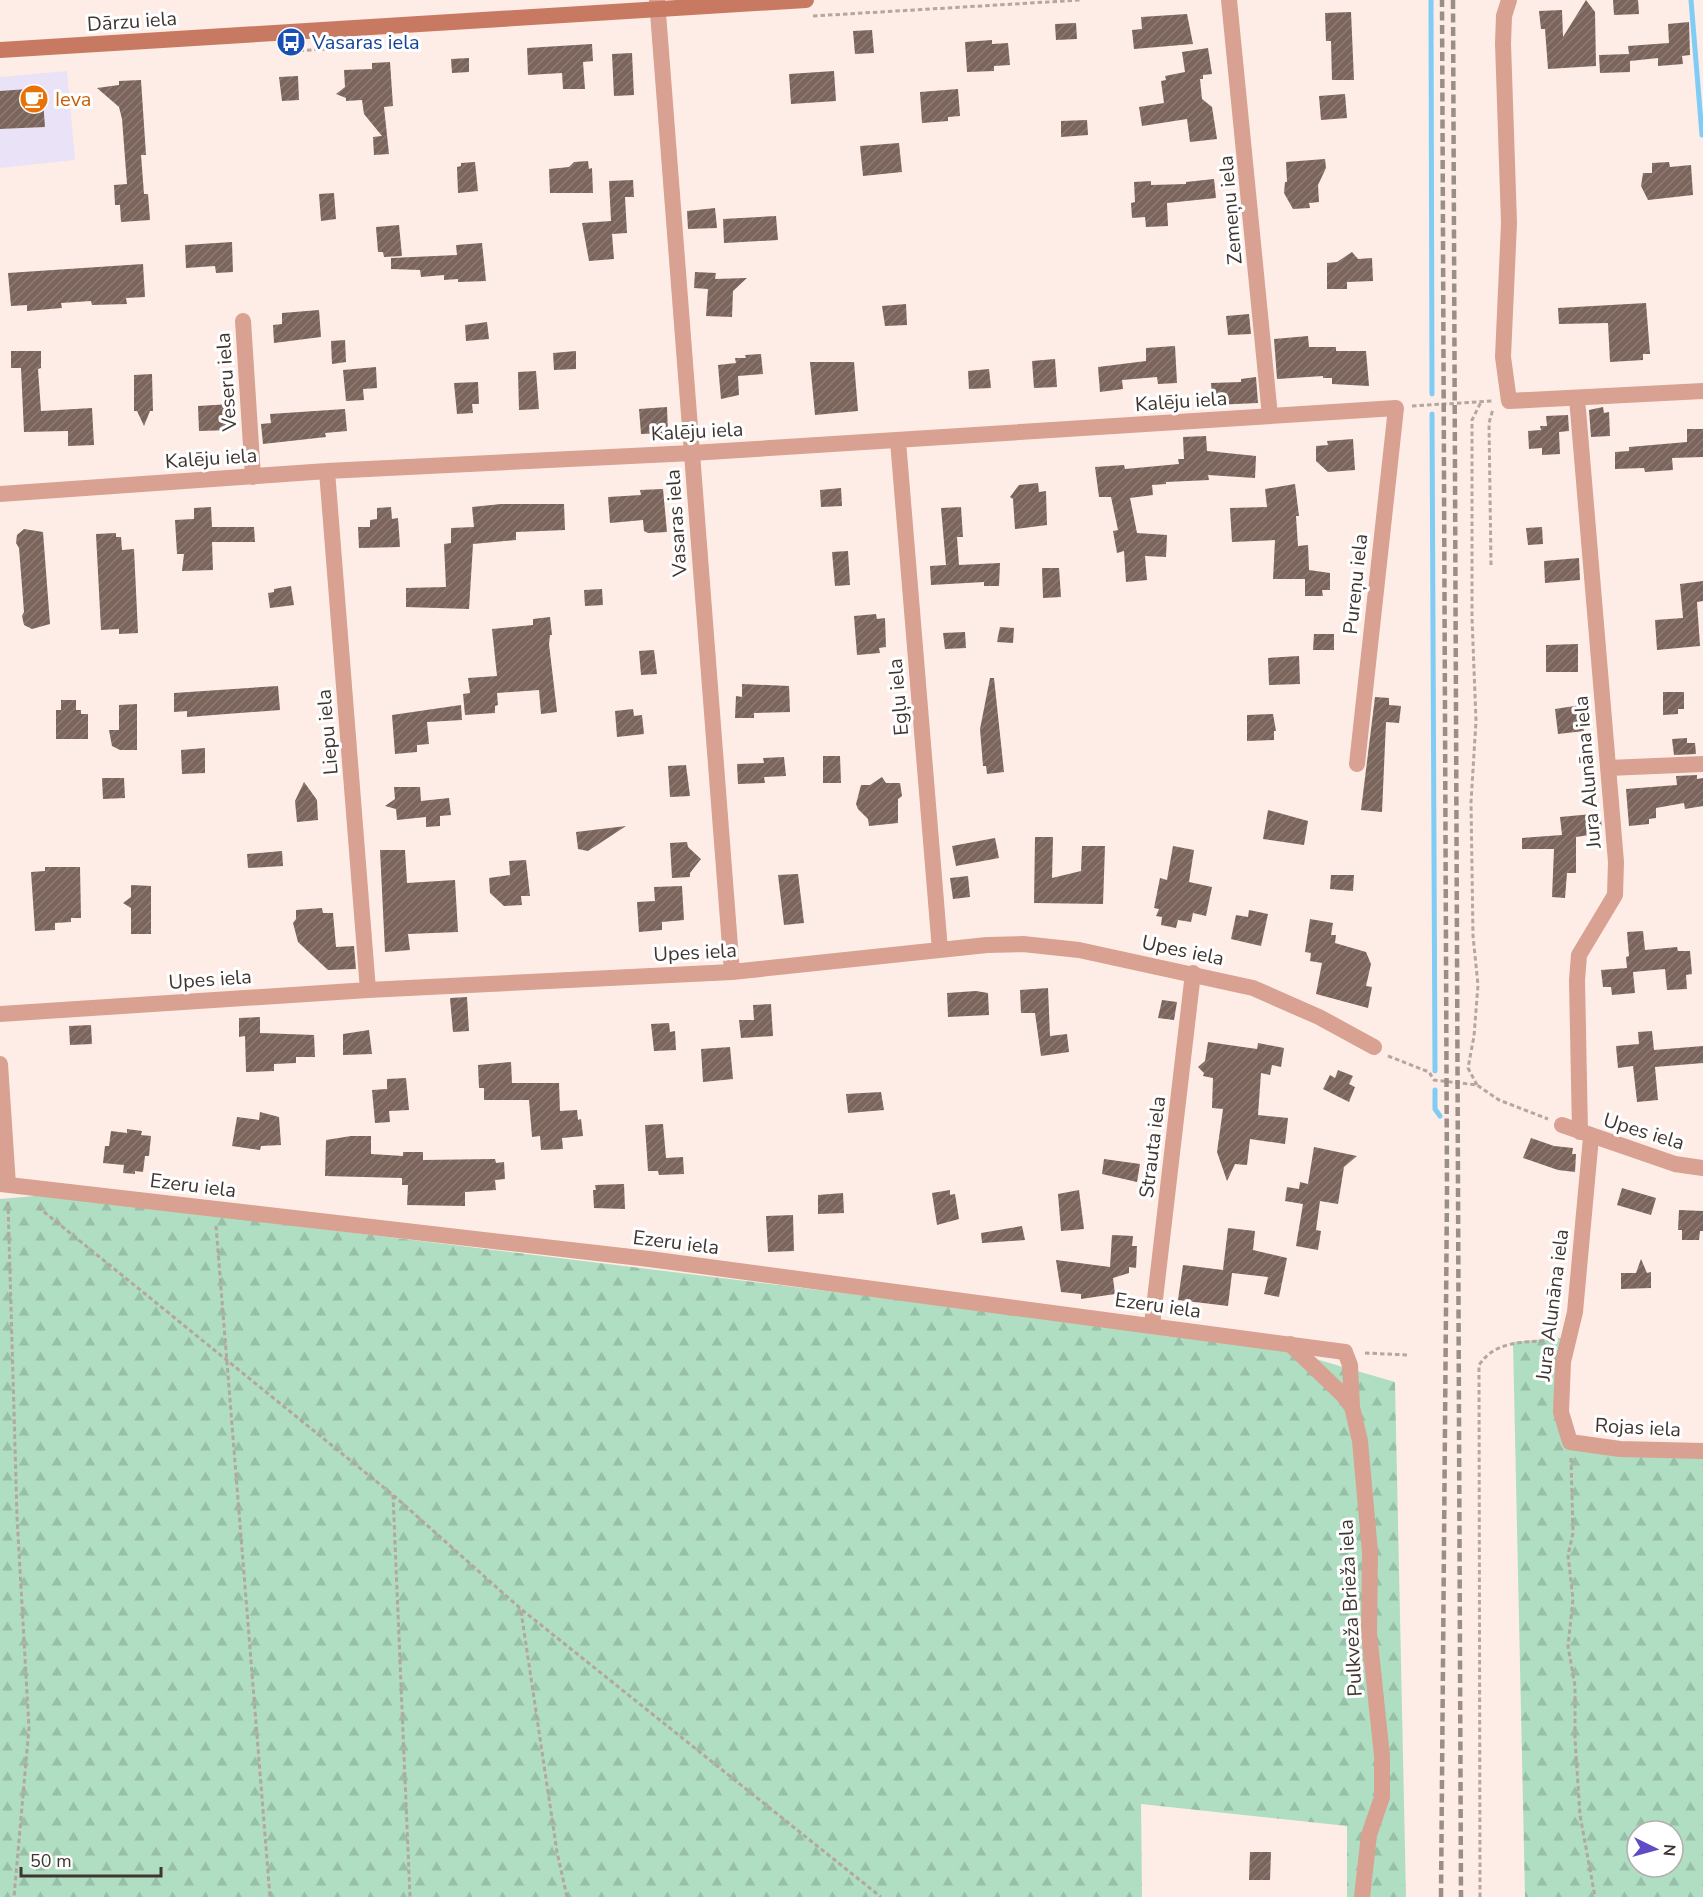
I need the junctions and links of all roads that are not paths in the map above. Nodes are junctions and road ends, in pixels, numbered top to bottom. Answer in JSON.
{"nodes":[{"id":1,"x":806,"y":0,"type":"edge"},
{"id":2,"x":1229,"y":0,"type":"edge"},
{"id":3,"x":1509,"y":0,"type":"edge"},
{"id":4,"x":657,"y":5,"type":"edge"},
{"id":5,"x":0,"y":50,"type":"edge"},
{"id":6,"x":243,"y":321,"type":"dead end"},
{"id":7,"x":1703,"y":391,"type":"edge"},
{"id":8,"x":1577,"y":398,"type":"junction"},
{"id":9,"x":1396,"y":408,"type":"joint"},
{"id":10,"x":1270,"y":416,"type":"junction"},
{"id":11,"x":898,"y":441,"type":"junction"},
{"id":12,"x":692,"y":453,"type":"junction"},
{"id":13,"x":327,"y":471,"type":"junction"},
{"id":14,"x":253,"y":477,"type":"junction"},
{"id":15,"x":0,"y":494,"type":"edge"},
{"id":16,"x":1357,"y":764,"type":"dead end"},
{"id":17,"x":1703,"y":764,"type":"edge"},
{"id":18,"x":1608,"y":768,"type":"junction"},
{"id":19,"x":940,"y":950,"type":"junction"},
{"id":20,"x":732,"y":972,"type":"junction"},
{"id":21,"x":1193,"y":973,"type":"junction"},
{"id":22,"x":368,"y":990,"type":"junction"},
{"id":23,"x":0,"y":1014,"type":"edge"},
{"id":24,"x":1374,"y":1047,"type":"road end"},
{"id":25,"x":0,"y":1064,"type":"edge"},
{"id":26,"x":1562,"y":1125,"type":"road end"},
{"id":27,"x":1586,"y":1134,"type":"junction"},
{"id":28,"x":1703,"y":1168,"type":"edge"},
{"id":29,"x":4,"y":1185,"type":"edge"},
{"id":30,"x":1152,"y":1325,"type":"junction"},
{"id":31,"x":1290,"y":1344,"type":"junction"},
{"id":32,"x":1345,"y":1352,"type":"joint"},
{"id":33,"x":1352,"y":1407,"type":"junction"},
{"id":34,"x":1570,"y":1442,"type":"joint"},
{"id":35,"x":1703,"y":1451,"type":"edge"},
{"id":36,"x":1362,"y":1897,"type":"edge"}],
"edges":[{"from":1,"to":4,"type":"main road","name":"Dārzu iela"},
{"from":2,"to":10,"type":"street","name":"Zemeņu iela"},
{"from":3,"to":8,"type":"street"},
{"from":4,"to":5,"type":"main road","name":"Dārzu iela"},
{"from":4,"to":12,"type":"street","name":"Vasaras iela"},
{"from":6,"to":14,"type":"street","name":"Veseru iela"},
{"from":7,"to":8,"type":"street"},
{"from":8,"to":18,"type":"street","name":"Jura Alunāna iela"},
{"from":9,"to":10,"type":"street","name":"Kalēju iela"},
{"from":9,"to":16,"type":"street","name":"Pureņu iela"},
{"from":10,"to":11,"type":"street","name":"Kalēju iela"},
{"from":11,"to":12,"type":"street","name":"Kalēju iela"},
{"from":11,"to":19,"type":"street","name":"Egļu iela"},
{"from":12,"to":13,"type":"street","name":"Kalēju iela"},
{"from":12,"to":20,"type":"street","name":"Vasaras iela"},
{"from":13,"to":14,"type":"street","name":"Kalēju iela"},
{"from":13,"to":22,"type":"street","name":"Liepu iela"},
{"from":14,"to":15,"type":"street","name":"Kalēju iela"},
{"from":17,"to":18,"type":"street"},
{"from":18,"to":27,"type":"street","name":"Jura Alunāna iela"},
{"from":19,"to":20,"type":"street","name":"Upes iela"},
{"from":19,"to":21,"type":"street","name":"Upes iela"},
{"from":20,"to":22,"type":"street","name":"Upes iela"},
{"from":21,"to":24,"type":"street","name":"Upes iela"},
{"from":21,"to":30,"type":"street","name":"Strauta iela"},
{"from":22,"to":23,"type":"street","name":"Upes iela"},
{"from":25,"to":29,"type":"street"},
{"from":26,"to":27,"type":"street","name":"Upes iela"},
{"from":27,"to":28,"type":"street","name":"Upes iela"},
{"from":27,"to":34,"type":"street","name":"Jura Alunāna iela"},
{"from":29,"to":30,"type":"street","name":"Ezeru iela"},
{"from":30,"to":31,"type":"street","name":"Ezeru iela"},
{"from":31,"to":32,"type":"street","name":"Ezeru iela"},
{"from":31,"to":33,"type":"street"},
{"from":32,"to":33,"type":"street","name":"Pulkveža Brieža iela"},
{"from":33,"to":36,"type":"street","name":"Pulkveža Brieža iela"},
{"from":34,"to":35,"type":"street","name":"Rojas iela"}]}
